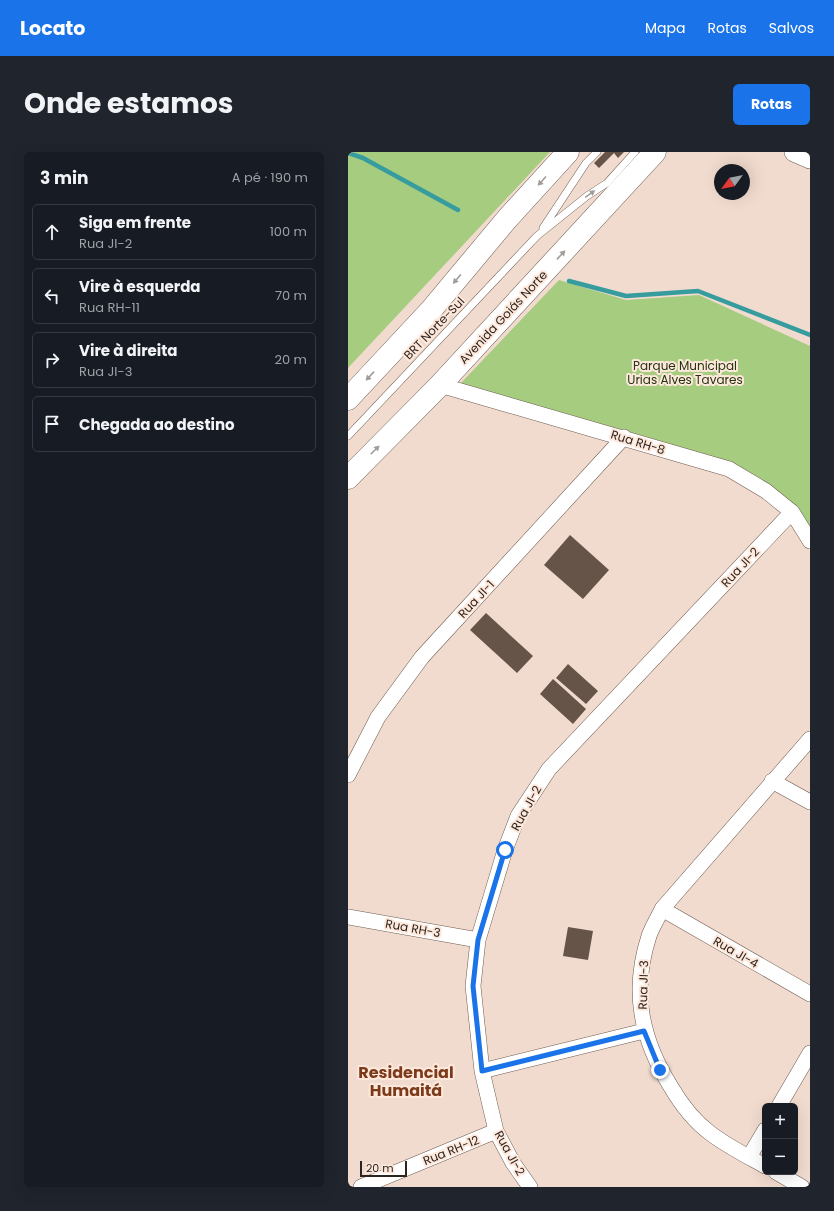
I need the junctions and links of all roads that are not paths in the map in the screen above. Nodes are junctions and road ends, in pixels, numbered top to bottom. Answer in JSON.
{"nodes":[{"id":1,"x":568,"y":152,"type":"edge"},
{"id":2,"x":597,"y":152,"type":"edge"},
{"id":3,"x":635,"y":152,"type":"edge"},
{"id":4,"x":655,"y":152,"type":"edge"},
{"id":5,"x":794,"y":152,"type":"edge"},
{"id":6,"x":810,"y":159,"type":"edge"},
{"id":7,"x":537,"y":236,"type":"junction"},
{"id":8,"x":440,"y":385,"type":"junction"},
{"id":9,"x":348,"y":400,"type":"edge"},
{"id":10,"x":348,"y":436,"type":"edge"},
{"id":11,"x":624,"y":437,"type":"junction"},
{"id":12,"x":348,"y":478,"type":"edge"},
{"id":13,"x":792,"y":512,"type":"junction"},
{"id":14,"x":810,"y":541,"type":"edge"},
{"id":15,"x":810,"y":739,"type":"edge"},
{"id":16,"x":348,"y":775,"type":"edge"},
{"id":17,"x":772,"y":781,"type":"junction"},
{"id":18,"x":810,"y":802,"type":"edge"},
{"id":19,"x":662,"y":909,"type":"junction"},
{"id":20,"x":348,"y":917,"type":"edge"},
{"id":21,"x":478,"y":940,"type":"junction"},
{"id":22,"x":810,"y":994,"type":"edge"},
{"id":23,"x":644,"y":1031,"type":"junction"},
{"id":24,"x":810,"y":1053,"type":"edge"},
{"id":25,"x":482,"y":1071,"type":"junction"},
{"id":26,"x":781,"y":1103,"type":"edge"},
{"id":27,"x":496,"y":1131,"type":"junction"},
{"id":28,"x":762,"y":1135,"type":"edge"},
{"id":29,"x":749,"y":1157,"type":"junction"},
{"id":30,"x":762,"y":1164,"type":"edge"},
{"id":31,"x":781,"y":1175,"type":"edge"},
{"id":32,"x":361,"y":1187,"type":"edge"},
{"id":33,"x":530,"y":1187,"type":"edge"},
{"id":34,"x":802,"y":1187,"type":"edge"}],
"edges":[{"from":1,"to":9,"type":"main road","one_way":true},
{"from":2,"to":7,"type":"lane","name":"BRT Norte-Sul"},
{"from":7,"to":3,"type":"lane","name":"BRT Norte-Sul","one_way":true},
{"from":8,"to":4,"type":"main road","name":"Avenida Goiás Norte","one_way":true},
{"from":5,"to":6,"type":"street"},
{"from":7,"to":10,"type":"lane","name":"BRT Norte-Sul"},
{"from":8,"to":11,"type":"street","name":"Rua RH-8"},
{"from":12,"to":8,"type":"main road","name":"Avenida Goiás Norte","one_way":true},
{"from":11,"to":13,"type":"street","name":"Rua RH-8"},
{"from":11,"to":16,"type":"street","name":"Rua JI-1"},
{"from":13,"to":14,"type":"street","name":"Rua RH-8"},
{"from":13,"to":21,"type":"street","name":"Rua JI-2"},
{"from":15,"to":17,"type":"street","name":"Rua JI-3"},
{"from":17,"to":18,"type":"street"},
{"from":17,"to":19,"type":"street","name":"Rua JI-3"},
{"from":19,"to":22,"type":"street","name":"Rua JI-4"},
{"from":19,"to":23,"type":"street","name":"Rua JI-3"},
{"from":20,"to":21,"type":"street","name":"Rua RH-3"},
{"from":21,"to":25,"type":"street","name":"Rua JI-2"},
{"from":23,"to":25,"type":"street"},
{"from":23,"to":29,"type":"street","name":"Rua JI-3"},
{"from":24,"to":26,"type":"street"},
{"from":25,"to":27,"type":"street","name":"Rua JI-2"},
{"from":27,"to":32,"type":"street","name":"Rua RH-12"},
{"from":27,"to":33,"type":"street","name":"Rua JI-2"},
{"from":28,"to":29,"type":"street"},
{"from":29,"to":30,"type":"street","name":"Rua JI-3"},
{"from":31,"to":34,"type":"street"}]}
